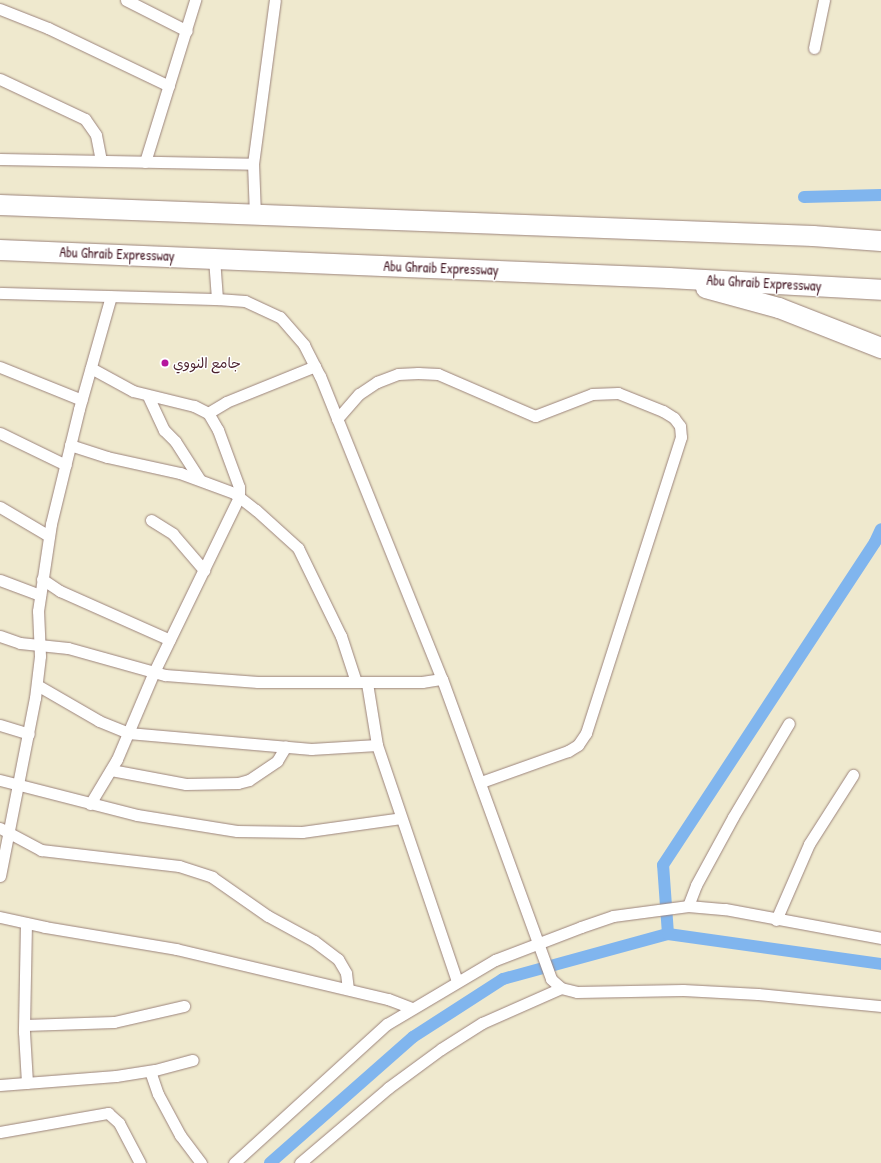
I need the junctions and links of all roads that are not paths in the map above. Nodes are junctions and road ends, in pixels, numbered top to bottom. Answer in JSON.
{"nodes":[{"id":1,"x":126,"y":0,"type":"edge"},
{"id":2,"x":195,"y":0,"type":"edge"},
{"id":3,"x":275,"y":0,"type":"edge"},
{"id":4,"x":824,"y":0,"type":"edge"},
{"id":5,"x":0,"y":9,"type":"edge"},
{"id":6,"x":187,"y":31,"type":"junction"},
{"id":7,"x":814,"y":48,"type":"dead end"},
{"id":8,"x":0,"y":79,"type":"edge"},
{"id":9,"x":169,"y":86,"type":"junction"},
{"id":10,"x":0,"y":159,"type":"edge"},
{"id":11,"x":101,"y":160,"type":"junction"},
{"id":12,"x":145,"y":162,"type":"junction"},
{"id":13,"x":253,"y":164,"type":"junction"},
{"id":14,"x":0,"y":205,"type":"edge"},
{"id":15,"x":255,"y":215,"type":"junction"},
{"id":16,"x":881,"y":233,"type":"edge"},
{"id":17,"x":813,"y":236,"type":"junction"},
{"id":18,"x":881,"y":241,"type":"edge"},
{"id":19,"x":0,"y":250,"type":"edge"},
{"id":20,"x":214,"y":258,"type":"junction"},
{"id":21,"x":669,"y":278,"type":"junction"},
{"id":22,"x":881,"y":290,"type":"edge"},
{"id":23,"x":0,"y":293,"type":"edge"},
{"id":24,"x":111,"y":296,"type":"junction"},
{"id":25,"x":217,"y":299,"type":"junction"},
{"id":26,"x":881,"y":348,"type":"edge"},
{"id":27,"x":315,"y":366,"type":"junction"},
{"id":28,"x":0,"y":367,"type":"edge"},
{"id":29,"x":91,"y":368,"type":"junction"},
{"id":30,"x":148,"y":396,"type":"junction"},
{"id":31,"x":82,"y":400,"type":"junction"},
{"id":32,"x":208,"y":413,"type":"junction"},
{"id":33,"x":337,"y":418,"type":"junction"},
{"id":34,"x":0,"y":433,"type":"edge"},
{"id":35,"x":70,"y":445,"type":"junction"},
{"id":36,"x":66,"y":465,"type":"junction"},
{"id":37,"x":200,"y":480,"type":"junction"},
{"id":38,"x":240,"y":497,"type":"junction"},
{"id":39,"x":0,"y":507,"type":"edge"},
{"id":40,"x":151,"y":520,"type":"dead end"},
{"id":41,"x":49,"y":536,"type":"junction"},
{"id":42,"x":204,"y":570,"type":"junction"},
{"id":43,"x":42,"y":579,"type":"junction"},
{"id":44,"x":0,"y":580,"type":"edge"},
{"id":45,"x":40,"y":595,"type":"junction"},
{"id":46,"x":0,"y":636,"type":"edge"},
{"id":47,"x":170,"y":640,"type":"junction"},
{"id":48,"x":39,"y":645,"type":"junction"},
{"id":49,"x":154,"y":672,"type":"junction"},
{"id":50,"x":442,"y":679,"type":"junction"},
{"id":51,"x":356,"y":682,"type":"junction"},
{"id":52,"x":367,"y":682,"type":"junction"},
{"id":53,"x":37,"y":684,"type":"junction"},
{"id":54,"x":789,"y":723,"type":"dead end"},
{"id":55,"x":0,"y":725,"type":"edge"},
{"id":56,"x":128,"y":733,"type":"junction"},
{"id":57,"x":29,"y":734,"type":"junction"},
{"id":58,"x":377,"y":745,"type":"junction"},
{"id":59,"x":286,"y":746,"type":"junction"},
{"id":60,"x":111,"y":770,"type":"junction"},
{"id":61,"x":853,"y":775,"type":"dead end"},
{"id":62,"x":0,"y":780,"type":"edge"},
{"id":63,"x":481,"y":782,"type":"junction"},
{"id":64,"x":18,"y":787,"type":"junction"},
{"id":65,"x":90,"y":804,"type":"junction"},
{"id":66,"x":401,"y":818,"type":"junction"},
{"id":67,"x":4,"y":830,"type":"edge"},
{"id":68,"x":0,"y":872,"type":"edge"},
{"id":69,"x":688,"y":906,"type":"junction"},
{"id":70,"x":0,"y":917,"type":"edge"},
{"id":71,"x":776,"y":920,"type":"junction"},
{"id":72,"x":26,"y":923,"type":"junction"},
{"id":73,"x":881,"y":938,"type":"edge"},
{"id":74,"x":540,"y":941,"type":"junction"},
{"id":75,"x":457,"y":981,"type":"junction"},
{"id":76,"x":561,"y":988,"type":"junction"},
{"id":77,"x":348,"y":989,"type":"junction"},
{"id":78,"x":184,"y":1006,"type":"dead end"},
{"id":79,"x":881,"y":1006,"type":"edge"},
{"id":80,"x":411,"y":1008,"type":"junction"},
{"id":81,"x":24,"y":1025,"type":"junction"},
{"id":82,"x":193,"y":1060,"type":"dead end"},
{"id":83,"x":150,"y":1071,"type":"junction"},
{"id":84,"x":28,"y":1083,"type":"junction"},
{"id":85,"x":0,"y":1085,"type":"edge"},
{"id":86,"x":0,"y":1132,"type":"edge"},
{"id":87,"x":140,"y":1163,"type":"edge"},
{"id":88,"x":201,"y":1163,"type":"edge"},
{"id":89,"x":234,"y":1163,"type":"edge"},
{"id":90,"x":300,"y":1163,"type":"edge"}],
"edges":[{"from":1,"to":6,"type":"street"},
{"from":2,"to":6,"type":"street"},
{"from":3,"to":13,"type":"street"},
{"from":4,"to":7,"type":"street"},
{"from":5,"to":9,"type":"street"},
{"from":6,"to":9,"type":"street"},
{"from":8,"to":11,"type":"street"},
{"from":9,"to":12,"type":"street"},
{"from":10,"to":11,"type":"street"},
{"from":11,"to":12,"type":"street"},
{"from":12,"to":13,"type":"street"},
{"from":13,"to":15,"type":"street"},
{"from":14,"to":15,"type":"highway"},
{"from":15,"to":17,"type":"highway"},
{"from":16,"to":17,"type":"highway"},
{"from":17,"to":18,"type":"highway"},
{"from":19,"to":20,"type":"highway","name":"Abu Ghraib Expressway"},
{"from":20,"to":21,"type":"highway","name":"Abu Ghraib Expressway"},
{"from":20,"to":25,"type":"street"},
{"from":21,"to":22,"type":"highway","name":"Abu Ghraib Expressway"},
{"from":21,"to":26,"type":"highway"},
{"from":23,"to":24,"type":"street"},
{"from":24,"to":25,"type":"street"},
{"from":24,"to":29,"type":"street"},
{"from":25,"to":27,"type":"street"},
{"from":27,"to":32,"type":"street"},
{"from":27,"to":33,"type":"street"},
{"from":28,"to":31,"type":"street"},
{"from":29,"to":30,"type":"street"},
{"from":29,"to":31,"type":"street"},
{"from":30,"to":32,"type":"street"},
{"from":30,"to":37,"type":"street"},
{"from":31,"to":35,"type":"street"},
{"from":32,"to":38,"type":"street"},
{"from":33,"to":50,"type":"street"},
{"from":33,"to":63,"type":"street"},
{"from":34,"to":36,"type":"street"},
{"from":35,"to":36,"type":"street"},
{"from":35,"to":37,"type":"street"},
{"from":36,"to":41,"type":"street"},
{"from":37,"to":38,"type":"street"},
{"from":38,"to":42,"type":"street"},
{"from":38,"to":51,"type":"street"},
{"from":39,"to":41,"type":"street"},
{"from":40,"to":42,"type":"street"},
{"from":41,"to":43,"type":"street"},
{"from":42,"to":47,"type":"street"},
{"from":43,"to":45,"type":"street"},
{"from":43,"to":47,"type":"street"},
{"from":44,"to":45,"type":"street"},
{"from":45,"to":48,"type":"street"},
{"from":46,"to":48,"type":"street"},
{"from":47,"to":49,"type":"street"},
{"from":48,"to":49,"type":"street"},
{"from":48,"to":53,"type":"street"},
{"from":49,"to":51,"type":"street"},
{"from":49,"to":56,"type":"street"},
{"from":50,"to":52,"type":"street"},
{"from":50,"to":63,"type":"street"},
{"from":51,"to":52,"type":"street"},
{"from":52,"to":58,"type":"street"},
{"from":53,"to":56,"type":"street"},
{"from":53,"to":57,"type":"street"},
{"from":54,"to":69,"type":"street"},
{"from":55,"to":57,"type":"street"},
{"from":56,"to":59,"type":"street"},
{"from":56,"to":60,"type":"street"},
{"from":57,"to":64,"type":"street"},
{"from":58,"to":59,"type":"street"},
{"from":58,"to":66,"type":"street"},
{"from":59,"to":60,"type":"street"},
{"from":60,"to":65,"type":"street"},
{"from":61,"to":71,"type":"street"},
{"from":62,"to":64,"type":"street"},
{"from":63,"to":74,"type":"street"},
{"from":64,"to":65,"type":"street"},
{"from":64,"to":67,"type":"street"},
{"from":65,"to":66,"type":"street"},
{"from":66,"to":75,"type":"street"},
{"from":67,"to":68,"type":"street"},
{"from":67,"to":77,"type":"street"},
{"from":69,"to":71,"type":"street"},
{"from":69,"to":74,"type":"street"},
{"from":70,"to":72,"type":"street"},
{"from":71,"to":73,"type":"street"},
{"from":72,"to":77,"type":"street"},
{"from":72,"to":81,"type":"street"},
{"from":74,"to":75,"type":"street"},
{"from":74,"to":76,"type":"street"},
{"from":75,"to":80,"type":"street"},
{"from":76,"to":79,"type":"street"},
{"from":76,"to":90,"type":"street"},
{"from":77,"to":80,"type":"street"},
{"from":78,"to":81,"type":"street"},
{"from":80,"to":89,"type":"street"},
{"from":81,"to":84,"type":"street"},
{"from":82,"to":83,"type":"street"},
{"from":83,"to":84,"type":"street"},
{"from":83,"to":88,"type":"street"},
{"from":84,"to":85,"type":"street"},
{"from":86,"to":87,"type":"street"}]}
